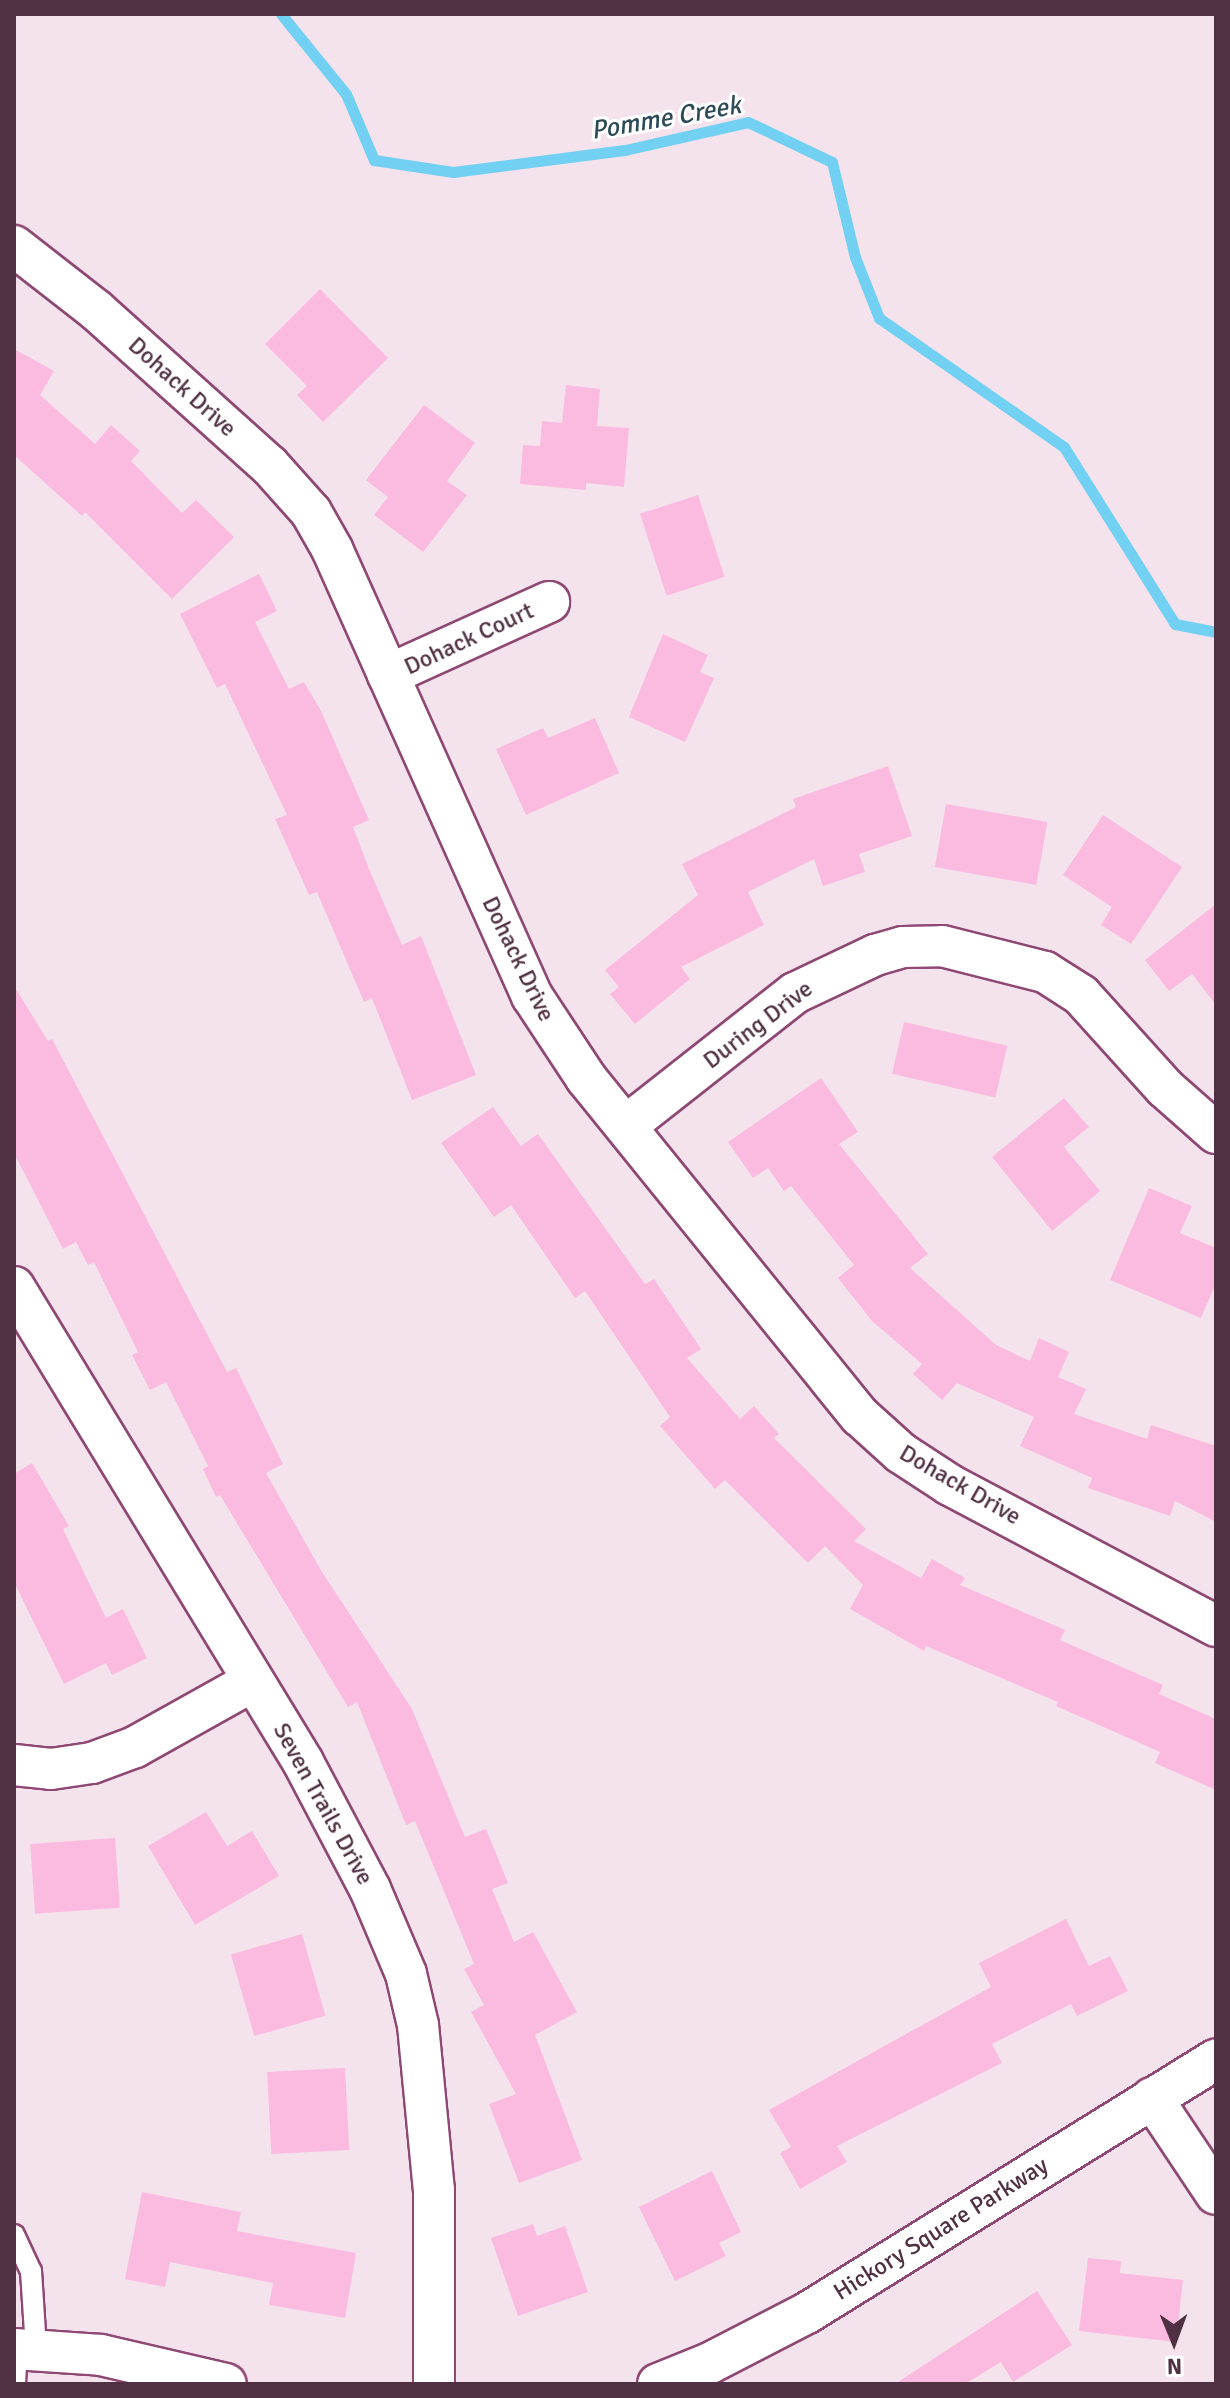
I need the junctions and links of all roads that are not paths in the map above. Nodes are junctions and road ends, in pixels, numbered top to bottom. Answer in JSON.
{"nodes":[{"id":1,"x":14,"y":246,"type":"edge"},
{"id":2,"x":549,"y":602,"type":"dead end"},
{"id":3,"x":388,"y":675,"type":"junction"},
{"id":4,"x":627,"y":1125,"type":"junction"},
{"id":5,"x":1216,"y":1133,"type":"edge"},
{"id":6,"x":14,"y":1287,"type":"edge"},
{"id":7,"x":1216,"y":1626,"type":"edge"},
{"id":8,"x":253,"y":1681,"type":"junction"},
{"id":9,"x":14,"y":1765,"type":"edge"},
{"id":10,"x":1216,"y":2059,"type":"edge"},
{"id":11,"x":1152,"y":2098,"type":"junction"},
{"id":12,"x":1216,"y":2194,"type":"edge"},
{"id":13,"x":14,"y":2235,"type":"edge"},
{"id":14,"x":20,"y":2358,"type":"edge"},
{"id":15,"x":226,"y":2384,"type":"edge"},
{"id":16,"x":434,"y":2384,"type":"edge"},
{"id":17,"x":658,"y":2384,"type":"edge"}],
"edges":[{"from":1,"to":3,"type":"street","name":"Dohack Drive"},
{"from":2,"to":3,"type":"street","name":"Dohack Court"},
{"from":3,"to":4,"type":"street","name":"Dohack Drive"},
{"from":4,"to":5,"type":"street","name":"During Drive"},
{"from":4,"to":7,"type":"street","name":"Dohack Drive"},
{"from":6,"to":8,"type":"street","name":"Seven Trails Drive"},
{"from":8,"to":9,"type":"street"},
{"from":8,"to":16,"type":"street","name":"Seven Trails Drive"},
{"from":10,"to":11,"type":"street","name":"Hickory Square Parkway"},
{"from":11,"to":12,"type":"street"},
{"from":11,"to":17,"type":"street","name":"Hickory Square Parkway"},
{"from":13,"to":14,"type":"lane"},
{"from":14,"to":15,"type":"street"}]}
